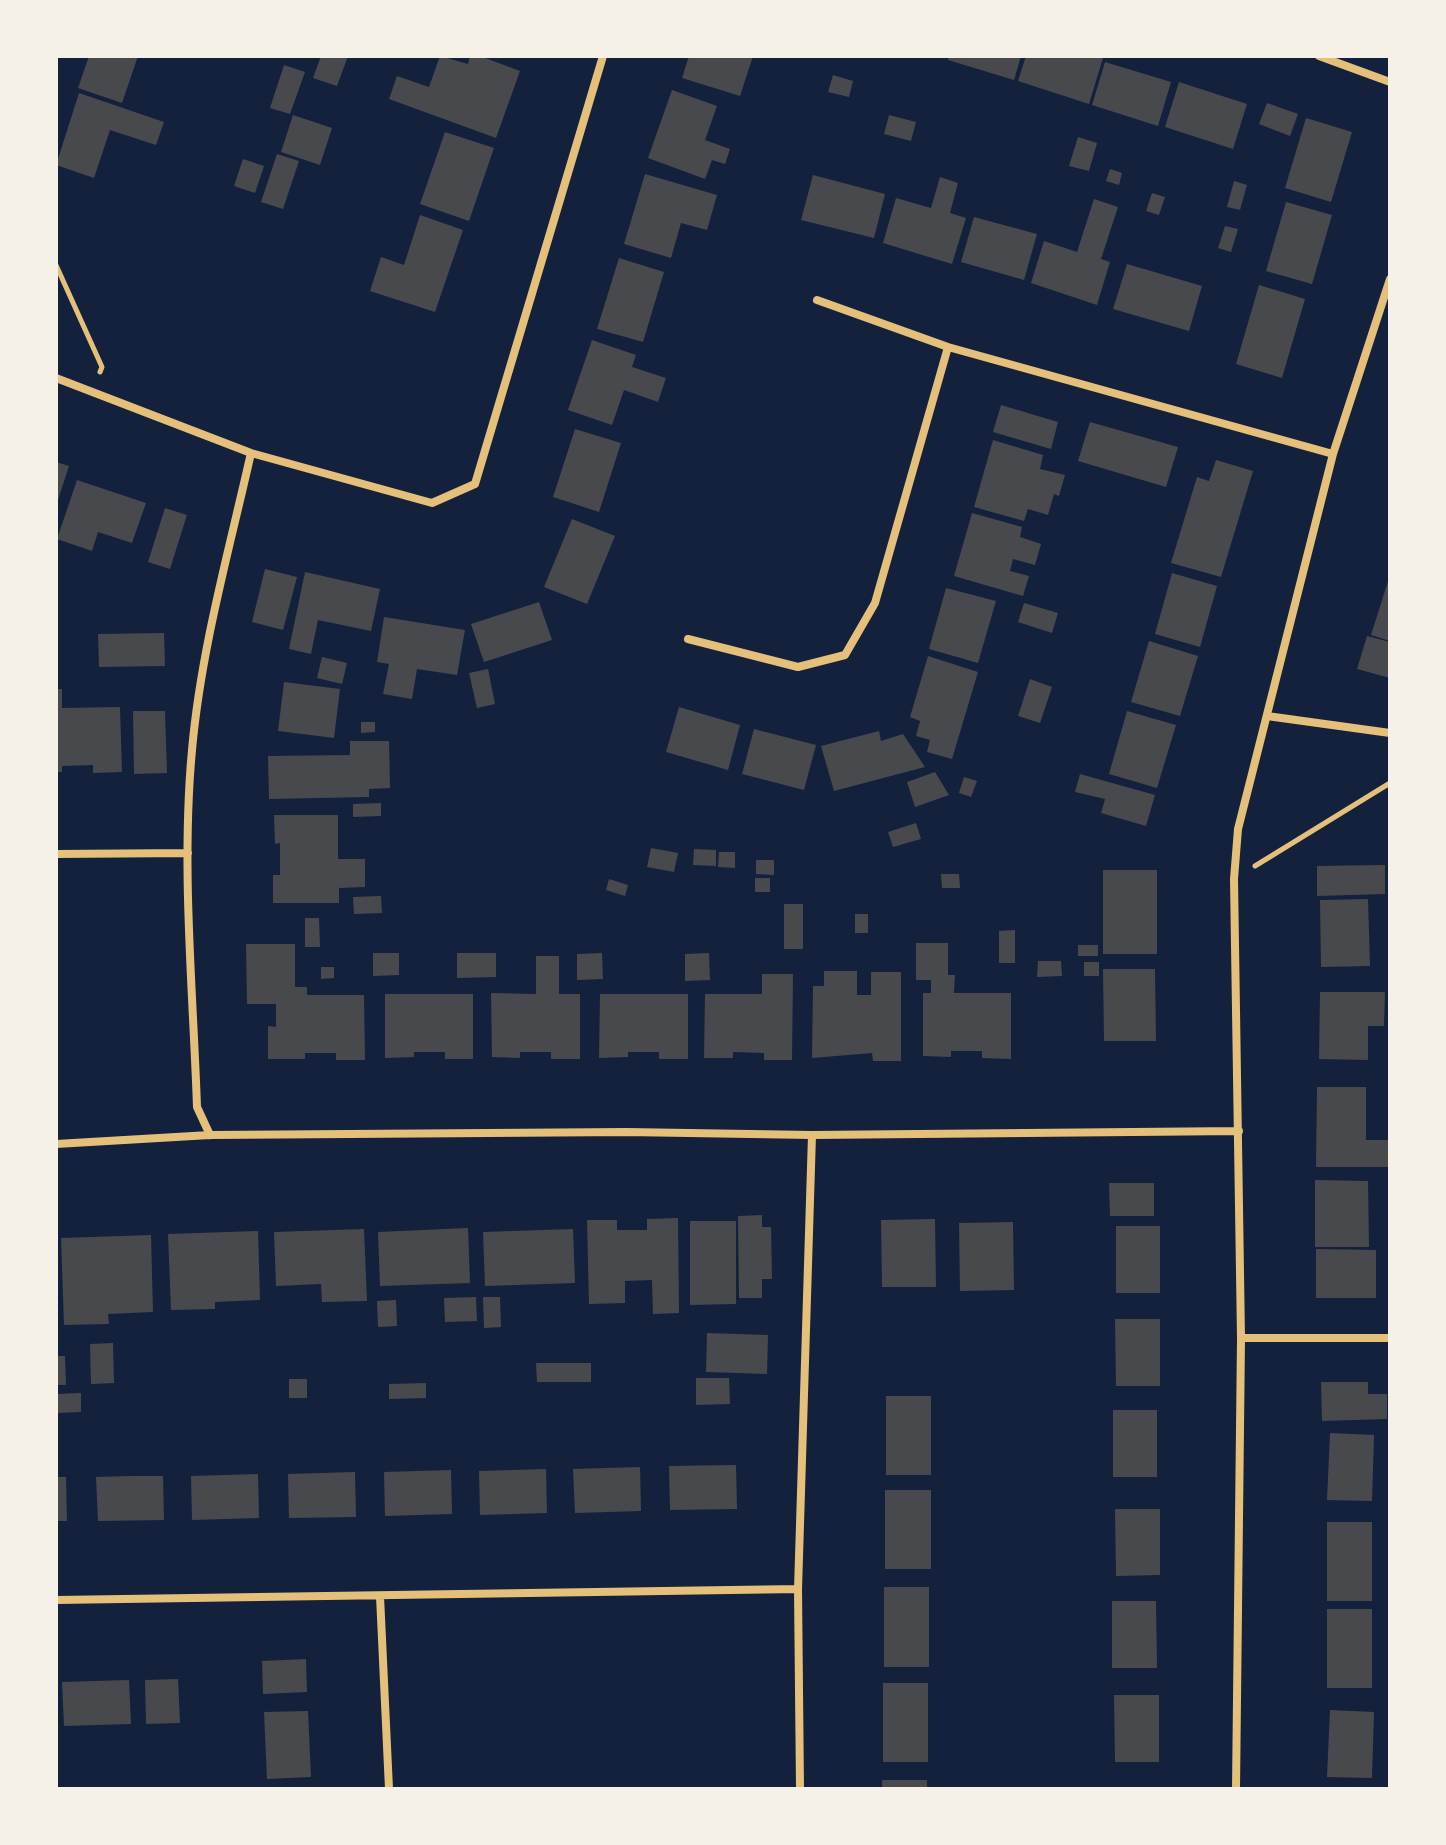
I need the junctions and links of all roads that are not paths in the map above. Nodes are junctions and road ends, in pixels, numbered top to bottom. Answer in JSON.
{"nodes":[{"id":1,"x":603,"y":56,"type":"edge"},
{"id":2,"x":1319,"y":56,"type":"edge"},
{"id":3,"x":1390,"y":82,"type":"edge"},
{"id":4,"x":1390,"y":279,"type":"edge"},
{"id":5,"x":817,"y":300,"type":"dead end"},
{"id":6,"x":948,"y":347,"type":"junction"},
{"id":7,"x":56,"y":378,"type":"edge"},
{"id":8,"x":251,"y":453,"type":"junction"},
{"id":9,"x":1333,"y":454,"type":"junction"},
{"id":10,"x":688,"y":639,"type":"dead end"},
{"id":11,"x":1267,"y":716,"type":"junction"},
{"id":12,"x":1390,"y":733,"type":"edge"},
{"id":13,"x":188,"y":853,"type":"junction"},
{"id":14,"x":56,"y":854,"type":"edge"},
{"id":15,"x":1239,"y":1131,"type":"junction"},
{"id":16,"x":210,"y":1135,"type":"junction"},
{"id":17,"x":812,"y":1135,"type":"junction"},
{"id":18,"x":56,"y":1144,"type":"edge"},
{"id":19,"x":1241,"y":1338,"type":"junction"},
{"id":20,"x":1390,"y":1338,"type":"edge"},
{"id":21,"x":798,"y":1589,"type":"junction"},
{"id":22,"x":380,"y":1596,"type":"junction"},
{"id":23,"x":56,"y":1600,"type":"edge"},
{"id":24,"x":389,"y":1789,"type":"edge"},
{"id":25,"x":800,"y":1789,"type":"edge"},
{"id":26,"x":1236,"y":1789,"type":"edge"}],
"edges":[{"from":1,"to":8,"type":"street"},
{"from":2,"to":3,"type":"street"},
{"from":4,"to":9,"type":"street"},
{"from":5,"to":6,"type":"street"},
{"from":6,"to":9,"type":"street"},
{"from":6,"to":10,"type":"street"},
{"from":7,"to":8,"type":"street"},
{"from":8,"to":13,"type":"street"},
{"from":9,"to":11,"type":"street"},
{"from":11,"to":12,"type":"street"},
{"from":11,"to":15,"type":"street"},
{"from":13,"to":14,"type":"street"},
{"from":13,"to":16,"type":"street"},
{"from":15,"to":17,"type":"street"},
{"from":15,"to":19,"type":"street"},
{"from":16,"to":17,"type":"street"},
{"from":16,"to":18,"type":"street"},
{"from":17,"to":21,"type":"street"},
{"from":19,"to":20,"type":"street"},
{"from":19,"to":26,"type":"street"},
{"from":21,"to":22,"type":"street"},
{"from":21,"to":25,"type":"street"},
{"from":22,"to":23,"type":"street"},
{"from":22,"to":24,"type":"street"}]}
